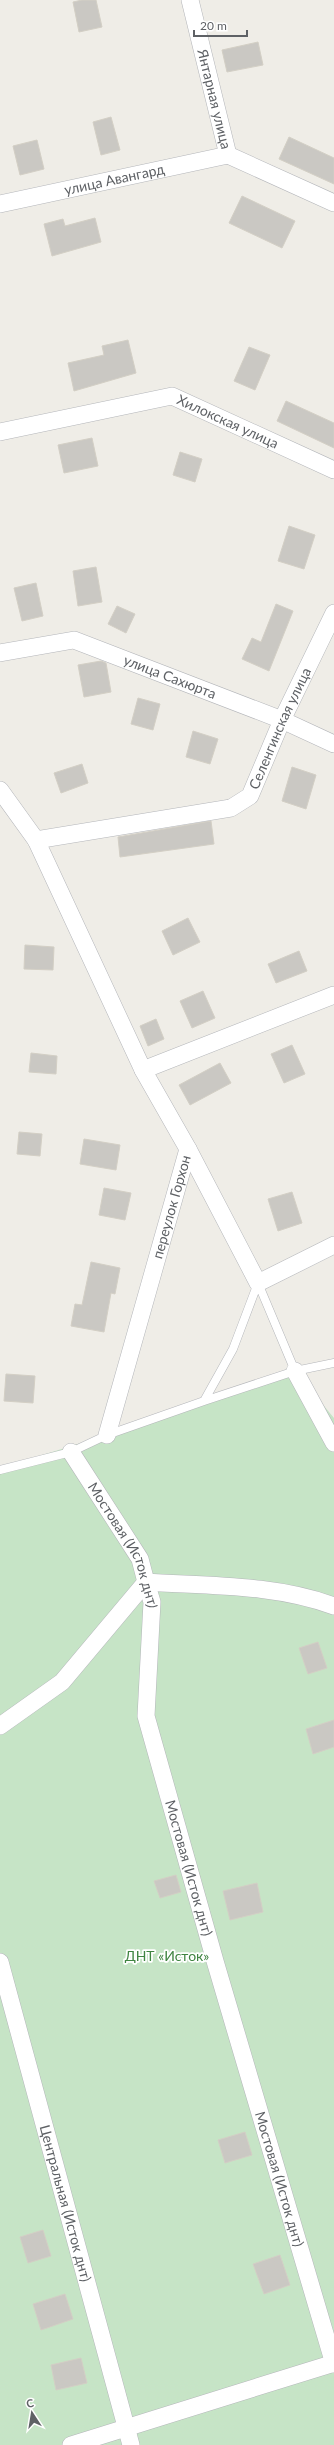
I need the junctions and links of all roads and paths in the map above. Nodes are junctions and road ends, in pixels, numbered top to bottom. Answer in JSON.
{"nodes":[{"id":1,"x":190,"y":0,"type":"edge"},
{"id":2,"x":228,"y":155,"type":"junction"},
{"id":3,"x":334,"y":203,"type":"edge"},
{"id":4,"x":0,"y":204,"type":"edge"},
{"id":5,"x":0,"y":432,"type":"edge"},
{"id":6,"x":334,"y":470,"type":"edge"},
{"id":7,"x":334,"y":613,"type":"edge"},
{"id":8,"x":0,"y":653,"type":"edge"},
{"id":9,"x":282,"y":720,"type":"junction"},
{"id":10,"x":334,"y":744,"type":"edge"},
{"id":11,"x":0,"y":790,"type":"edge"},
{"id":12,"x":36,"y":840,"type":"junction"},
{"id":13,"x":334,"y":995,"type":"edge"},
{"id":14,"x":143,"y":1070,"type":"junction"},
{"id":15,"x":188,"y":1149,"type":"junction"},
{"id":16,"x":334,"y":1245,"type":"edge"},
{"id":17,"x":258,"y":1283,"type":"junction"},
{"id":18,"x":334,"y":1363,"type":"edge"},
{"id":19,"x":295,"y":1371,"type":"junction"},
{"id":20,"x":204,"y":1401,"type":"junction"},
{"id":21,"x":107,"y":1435,"type":"junction"},
{"id":22,"x":334,"y":1443,"type":"edge"},
{"id":23,"x":71,"y":1452,"type":"junction"},
{"id":24,"x":0,"y":1470,"type":"edge"},
{"id":25,"x":146,"y":1582,"type":"junction"},
{"id":26,"x":334,"y":1606,"type":"edge"},
{"id":27,"x":0,"y":1726,"type":"edge"},
{"id":28,"x":0,"y":1962,"type":"edge"},
{"id":29,"x":334,"y":2363,"type":"edge"},
{"id":30,"x":126,"y":2427,"type":"junction"},
{"id":31,"x":71,"y":2445,"type":"edge"},
{"id":32,"x":132,"y":2445,"type":"edge"}],
"edges":[{"from":1,"to":2,"type":"street","name":"Янтарная улица"},
{"from":2,"to":3,"type":"street","name":"Янтарная улица"},
{"from":2,"to":4,"type":"street","name":"улица Авангард"},
{"from":5,"to":6,"type":"street","name":"Хилокская улица"},
{"from":7,"to":9,"type":"street","name":"Селенгинская улица"},
{"from":8,"to":9,"type":"street","name":"улица Сахюрта"},
{"from":9,"to":10,"type":"street","name":"улица Сахюрта"},
{"from":9,"to":12,"type":"street","name":"Селенгинская улица"},
{"from":11,"to":12,"type":"street","name":"переулок Горхон"},
{"from":12,"to":14,"type":"street","name":"переулок Горхон"},
{"from":13,"to":14,"type":"street"},
{"from":14,"to":15,"type":"street","name":"переулок Горхон"},
{"from":15,"to":17,"type":"street"},
{"from":15,"to":21,"type":"street","name":"переулок Горхон"},
{"from":16,"to":17,"type":"street"},
{"from":17,"to":19,"type":"lane"},
{"from":17,"to":20,"type":"lane"},
{"from":18,"to":19,"type":"lane"},
{"from":19,"to":20,"type":"lane"},
{"from":19,"to":22,"type":"street"},
{"from":20,"to":21,"type":"lane"},
{"from":21,"to":23,"type":"lane"},
{"from":23,"to":24,"type":"lane"},
{"from":23,"to":25,"type":"street","name":"Мостовая (Исток днт)"},
{"from":25,"to":26,"type":"street"},
{"from":25,"to":27,"type":"street"},
{"from":25,"to":29,"type":"street","name":"Мостовая (Исток днт)"},
{"from":28,"to":30,"type":"street","name":"Центральная (Исток днт)"},
{"from":29,"to":30,"type":"street"},
{"from":30,"to":31,"type":"street"},
{"from":30,"to":32,"type":"street","name":"Центральная (Исток днт)"}]}
